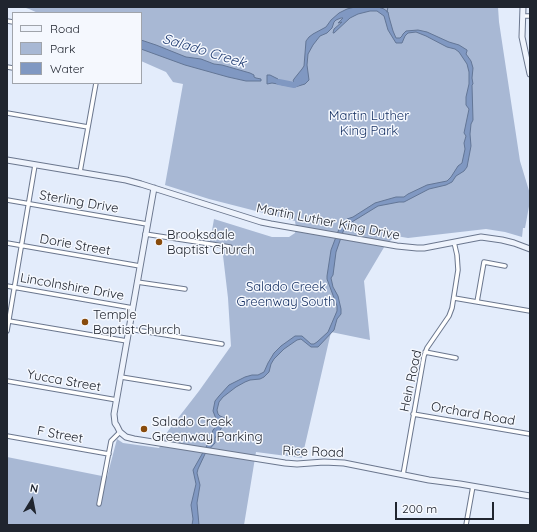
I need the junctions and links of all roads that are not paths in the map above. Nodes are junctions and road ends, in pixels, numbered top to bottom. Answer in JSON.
{"nodes":[{"id":1,"x":523,"y":7,"type":"edge"},
{"id":2,"x":523,"y":16,"type":"junction"},
{"id":3,"x":530,"y":16,"type":"edge"},
{"id":4,"x":530,"y":70,"type":"edge"},
{"id":5,"x":96,"y":84,"type":"edge"},
{"id":6,"x":7,"y":113,"type":"edge"},
{"id":7,"x":88,"y":127,"type":"junction"},
{"id":8,"x":7,"y":160,"type":"edge"},
{"id":9,"x":35,"y":164,"type":"junction"},
{"id":10,"x":80,"y":172,"type":"junction"},
{"id":11,"x":154,"y":188,"type":"junction"},
{"id":12,"x":7,"y":200,"type":"edge"},
{"id":13,"x":29,"y":204,"type":"junction"},
{"id":14,"x":147,"y":224,"type":"junction"},
{"id":15,"x":145,"y":234,"type":"junction"},
{"id":16,"x":454,"y":242,"type":"junction"},
{"id":17,"x":7,"y":243,"type":"edge"},
{"id":18,"x":22,"y":246,"type":"junction"},
{"id":19,"x":230,"y":246,"type":"dead end"},
{"id":20,"x":530,"y":249,"type":"edge"},
{"id":21,"x":140,"y":266,"type":"junction"},
{"id":22,"x":505,"y":266,"type":"dead end"},
{"id":23,"x":137,"y":282,"type":"junction"},
{"id":24,"x":7,"y":286,"type":"edge"},
{"id":25,"x":14,"y":287,"type":"junction"},
{"id":26,"x":185,"y":289,"type":"dead end"},
{"id":27,"x":454,"y":298,"type":"junction"},
{"id":28,"x":477,"y":302,"type":"junction"},
{"id":29,"x":133,"y":308,"type":"junction"},
{"id":30,"x":530,"y":311,"type":"edge"},
{"id":31,"x":9,"y":321,"type":"junction"},
{"id":32,"x":7,"y":326,"type":"edge"},
{"id":33,"x":129,"y":330,"type":"junction"},
{"id":34,"x":7,"y":331,"type":"edge"},
{"id":35,"x":127,"y":341,"type":"junction"},
{"id":36,"x":222,"y":344,"type":"dead end"},
{"id":37,"x":425,"y":352,"type":"junction"},
{"id":38,"x":456,"y":358,"type":"dead end"},
{"id":39,"x":121,"y":377,"type":"junction"},
{"id":40,"x":7,"y":381,"type":"edge"},
{"id":41,"x":189,"y":388,"type":"dead end"},
{"id":42,"x":117,"y":400,"type":"junction"},
{"id":43,"x":413,"y":414,"type":"junction"},
{"id":44,"x":120,"y":432,"type":"junction"},
{"id":45,"x":530,"y":434,"type":"edge"},
{"id":46,"x":7,"y":436,"type":"edge"},
{"id":47,"x":109,"y":454,"type":"junction"},
{"id":48,"x":403,"y":475,"type":"junction"},
{"id":49,"x":474,"y":486,"type":"junction"},
{"id":50,"x":530,"y":496,"type":"edge"},
{"id":51,"x":99,"y":504,"type":"dead end"},
{"id":52,"x":466,"y":525,"type":"edge"}],
"edges":[{"from":1,"to":2,"type":"street"},
{"from":2,"to":3,"type":"street"},
{"from":2,"to":4,"type":"street"},
{"from":5,"to":7,"type":"street"},
{"from":6,"to":7,"type":"street"},
{"from":7,"to":10,"type":"street"},
{"from":8,"to":9,"type":"street","name":"Martin Luther King Drive"},
{"from":9,"to":10,"type":"street","name":"Martin Luther King Drive"},
{"from":9,"to":13,"type":"street"},
{"from":10,"to":11,"type":"street","name":"Martin Luther King Drive"},
{"from":11,"to":14,"type":"street"},
{"from":11,"to":16,"type":"street","name":"Martin Luther King Drive"},
{"from":12,"to":13,"type":"street","name":"Sterling Drive"},
{"from":13,"to":14,"type":"street","name":"Sterling Drive"},
{"from":13,"to":18,"type":"street"},
{"from":14,"to":15,"type":"street"},
{"from":15,"to":19,"type":"street"},
{"from":15,"to":21,"type":"street"},
{"from":16,"to":20,"type":"street","name":"Martin Luther King Drive"},
{"from":16,"to":27,"type":"street","name":"Hein Road"},
{"from":17,"to":18,"type":"street","name":"Dorie Street"},
{"from":18,"to":21,"type":"street","name":"Dorie Street"},
{"from":18,"to":25,"type":"street"},
{"from":21,"to":23,"type":"street"},
{"from":22,"to":28,"type":"street"},
{"from":23,"to":26,"type":"street"},
{"from":23,"to":29,"type":"street"},
{"from":24,"to":25,"type":"street","name":"Lincolnshire Drive"},
{"from":25,"to":29,"type":"street","name":"Lincolnshire Drive"},
{"from":25,"to":31,"type":"street"},
{"from":27,"to":28,"type":"street"},
{"from":27,"to":37,"type":"street","name":"Hein Road"},
{"from":28,"to":30,"type":"street"},
{"from":29,"to":33,"type":"street"},
{"from":31,"to":32,"type":"street"},
{"from":31,"to":35,"type":"street"},
{"from":32,"to":34,"type":"street"},
{"from":33,"to":35,"type":"street"},
{"from":33,"to":36,"type":"street"},
{"from":35,"to":39,"type":"street"},
{"from":37,"to":38,"type":"street"},
{"from":37,"to":43,"type":"street","name":"Hein Road"},
{"from":39,"to":41,"type":"street","name":"Yucca Street"},
{"from":39,"to":42,"type":"street"},
{"from":40,"to":42,"type":"street","name":"Yucca Street"},
{"from":42,"to":44,"type":"street"},
{"from":43,"to":45,"type":"street","name":"Orchard Road"},
{"from":43,"to":48,"type":"street","name":"Hein Road"},
{"from":44,"to":47,"type":"street"},
{"from":44,"to":48,"type":"street","name":"Rice Road"},
{"from":46,"to":47,"type":"street","name":"F Street"},
{"from":47,"to":51,"type":"street"},
{"from":48,"to":49,"type":"street","name":"Rice Road"},
{"from":49,"to":50,"type":"street","name":"Rice Road"},
{"from":49,"to":52,"type":"street"}]}
